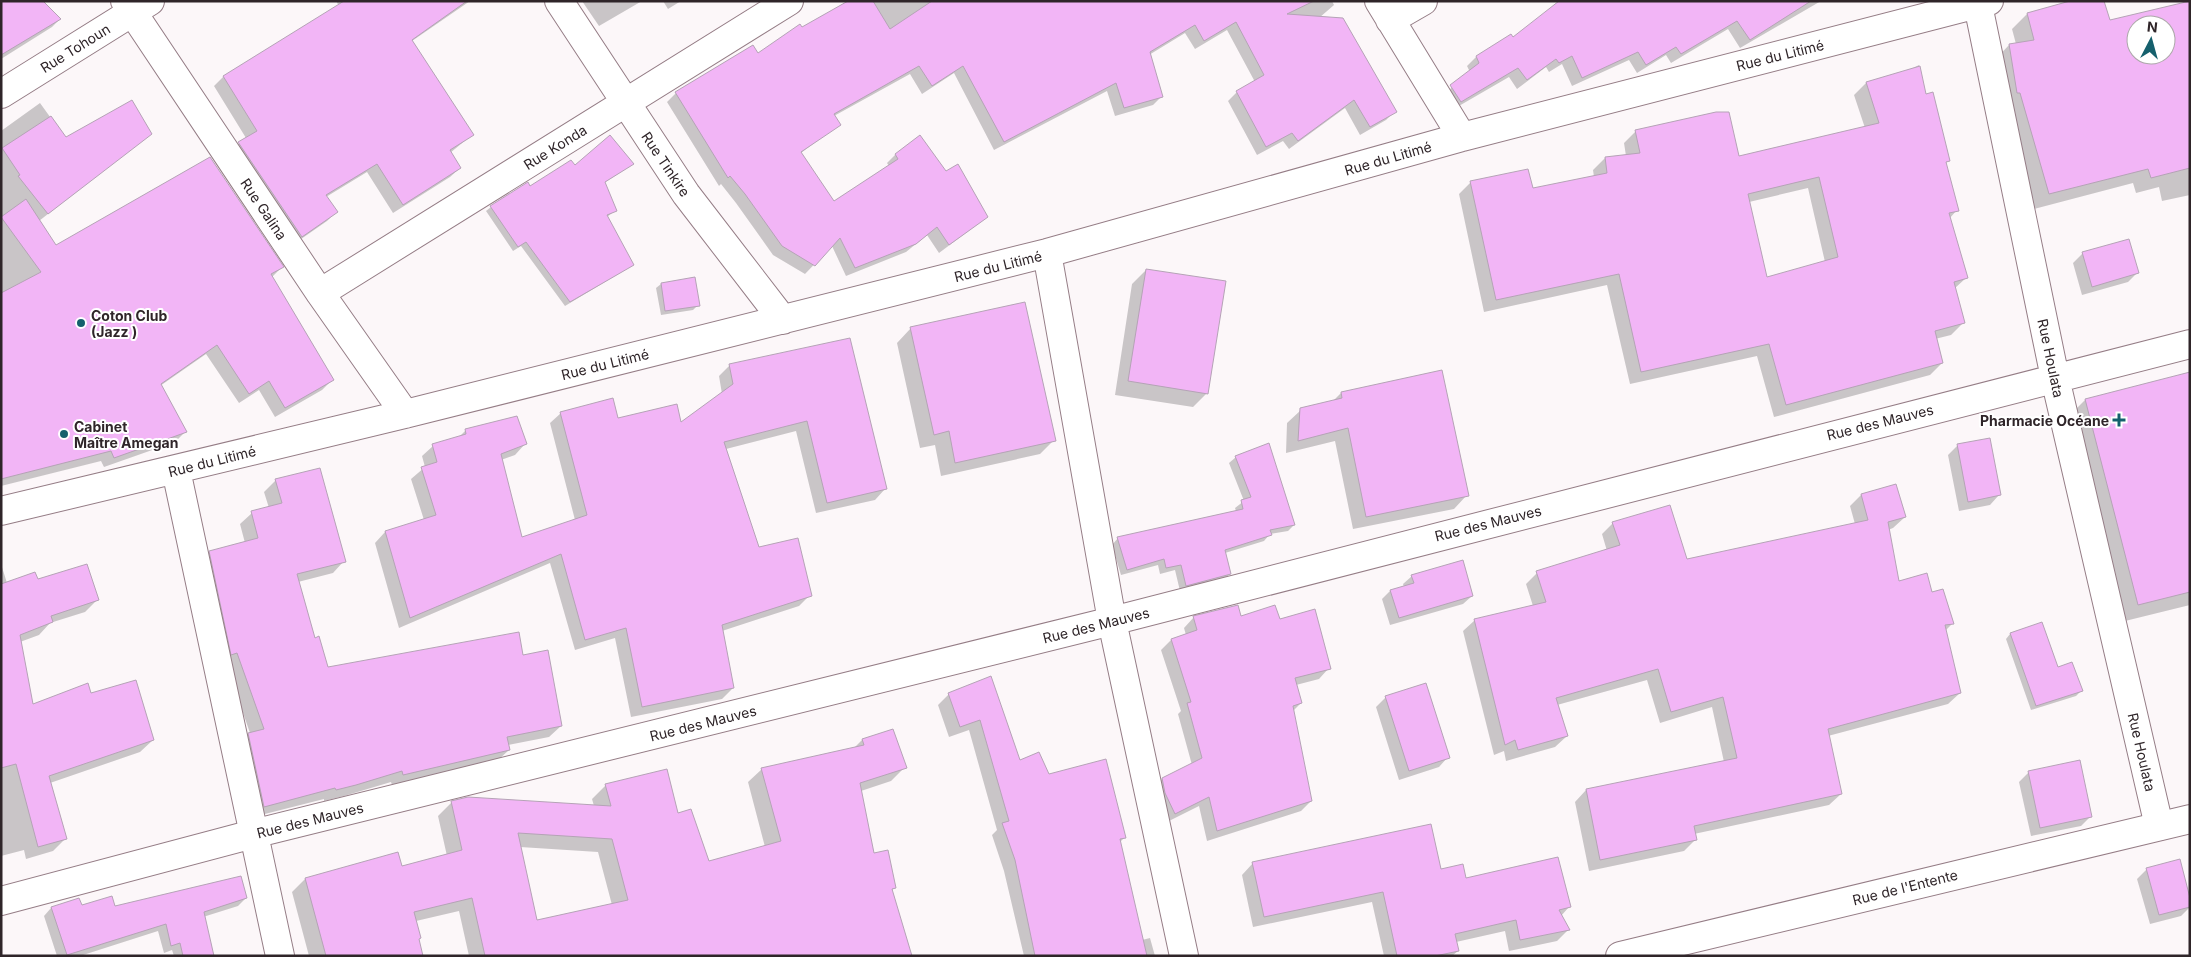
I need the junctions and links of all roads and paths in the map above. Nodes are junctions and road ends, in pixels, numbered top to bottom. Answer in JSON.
{"nodes":[{"id":1,"x":559,"y":1,"type":"edge"},
{"id":2,"x":789,"y":1,"type":"edge"},
{"id":3,"x":1423,"y":1,"type":"edge"},
{"id":4,"x":1984,"y":3,"type":"edge"},
{"id":5,"x":135,"y":5,"type":"edge"},
{"id":6,"x":1385,"y":11,"type":"edge"},
{"id":7,"x":1,"y":94,"type":"edge"},
{"id":8,"x":625,"y":104,"type":"junction"},
{"id":9,"x":1462,"y":137,"type":"junction"},
{"id":10,"x":1047,"y":253,"type":"junction"},
{"id":11,"x":320,"y":293,"type":"junction"},
{"id":12,"x":784,"y":320,"type":"junction"},
{"id":13,"x":2190,"y":344,"type":"edge"},
{"id":14,"x":2054,"y":378,"type":"junction"},
{"id":15,"x":405,"y":414,"type":"junction"},
{"id":16,"x":176,"y":470,"type":"junction"},
{"id":17,"x":1,"y":511,"type":"edge"},
{"id":18,"x":1112,"y":621,"type":"junction"},
{"id":19,"x":2190,"y":819,"type":"edge"},
{"id":20,"x":2159,"y":826,"type":"junction"},
{"id":21,"x":253,"y":834,"type":"junction"},
{"id":22,"x":1,"y":901,"type":"edge"},
{"id":23,"x":280,"y":956,"type":"edge"},
{"id":24,"x":1184,"y":956,"type":"edge"},
{"id":25,"x":1620,"y":956,"type":"edge"}],
"edges":[{"from":1,"to":8,"type":"street","name":"Rue Tinkire"},
{"from":2,"to":8,"type":"street","name":"Rue Konda"},
{"from":3,"to":6,"type":"street"},
{"from":4,"to":9,"type":"street","name":"Rue du Litimé"},
{"from":4,"to":14,"type":"street","name":"Rue Houlata"},
{"from":5,"to":7,"type":"street","name":"Rue Tohoun"},
{"from":5,"to":11,"type":"street","name":"Rue Galina"},
{"from":6,"to":9,"type":"street"},
{"from":8,"to":11,"type":"street","name":"Rue Konda"},
{"from":8,"to":12,"type":"street","name":"Rue Tinkire"},
{"from":9,"to":10,"type":"street","name":"Rue du Litimé"},
{"from":10,"to":12,"type":"street","name":"Rue du Litimé"},
{"from":10,"to":18,"type":"street"},
{"from":11,"to":15,"type":"street","name":"Rue Galina"},
{"from":12,"to":15,"type":"street","name":"Rue du Litimé"},
{"from":13,"to":14,"type":"street","name":"Rue des Mauves"},
{"from":14,"to":18,"type":"street","name":"Rue des Mauves"},
{"from":14,"to":20,"type":"street","name":"Rue Houlata"},
{"from":15,"to":16,"type":"street","name":"Rue du Litimé"},
{"from":16,"to":17,"type":"street","name":"Rue du Litimé"},
{"from":16,"to":21,"type":"street"},
{"from":18,"to":21,"type":"street","name":"Rue des Mauves"},
{"from":18,"to":24,"type":"street"},
{"from":19,"to":20,"type":"street","name":"Rue de l'Entente"},
{"from":20,"to":25,"type":"street","name":"Rue de l'Entente"},
{"from":21,"to":22,"type":"street","name":"Rue des Mauves"},
{"from":21,"to":23,"type":"street"}]}
